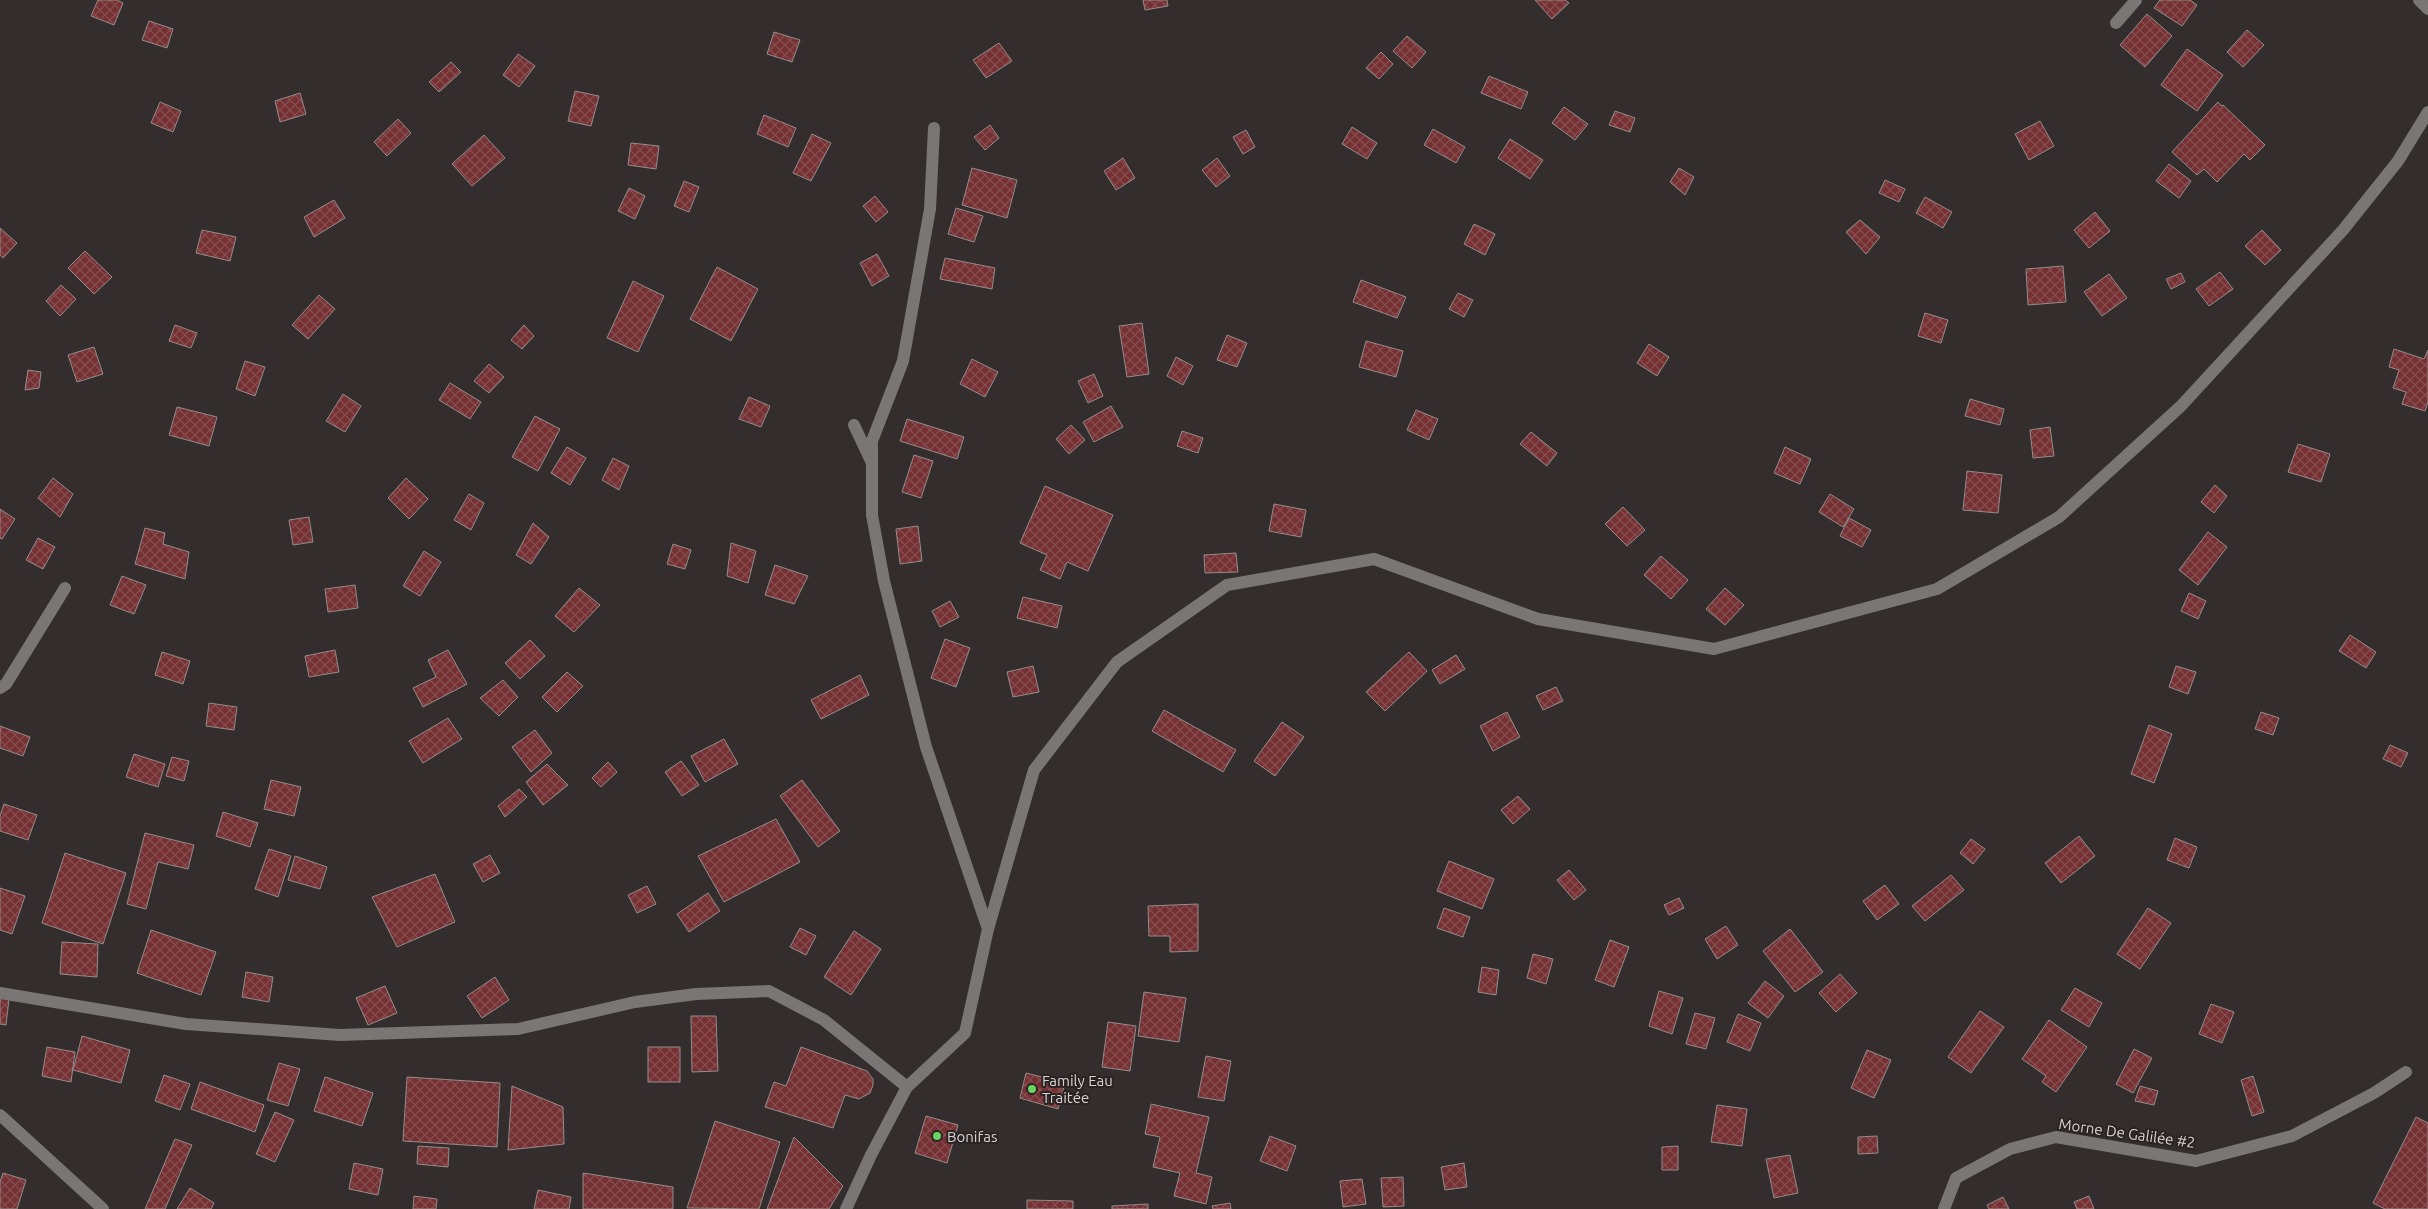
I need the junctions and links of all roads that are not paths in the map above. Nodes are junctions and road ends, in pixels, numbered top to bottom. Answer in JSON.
{"nodes":[{"id":1,"x":2136,"y":0,"type":"edge"},
{"id":2,"x":2419,"y":0,"type":"edge"},
{"id":3,"x":2428,"y":9,"type":"edge"},
{"id":4,"x":2116,"y":23,"type":"dead end"},
{"id":5,"x":2428,"y":112,"type":"edge"},
{"id":6,"x":934,"y":128,"type":"dead end"},
{"id":7,"x":854,"y":425,"type":"dead end"},
{"id":8,"x":872,"y":463,"type":"junction"},
{"id":9,"x":65,"y":588,"type":"dead end"},
{"id":10,"x":0,"y":688,"type":"edge"},
{"id":11,"x":988,"y":928,"type":"junction"},
{"id":12,"x":0,"y":993,"type":"edge"},
{"id":13,"x":2406,"y":1072,"type":"dead end"},
{"id":14,"x":907,"y":1087,"type":"junction"},
{"id":15,"x":0,"y":1115,"type":"edge"},
{"id":16,"x":103,"y":1209,"type":"edge"},
{"id":17,"x":846,"y":1209,"type":"edge"},
{"id":18,"x":1944,"y":1209,"type":"edge"}],
"edges":[{"from":1,"to":4,"type":"street"},
{"from":2,"to":3,"type":"street"},
{"from":5,"to":11,"type":"street"},
{"from":6,"to":8,"type":"street"},
{"from":7,"to":8,"type":"street"},
{"from":8,"to":11,"type":"street"},
{"from":9,"to":10,"type":"street"},
{"from":11,"to":14,"type":"street"},
{"from":12,"to":14,"type":"street"},
{"from":13,"to":18,"type":"street","name":"Morne De Galilée #2"},
{"from":14,"to":17,"type":"street"},
{"from":15,"to":16,"type":"street"}]}
